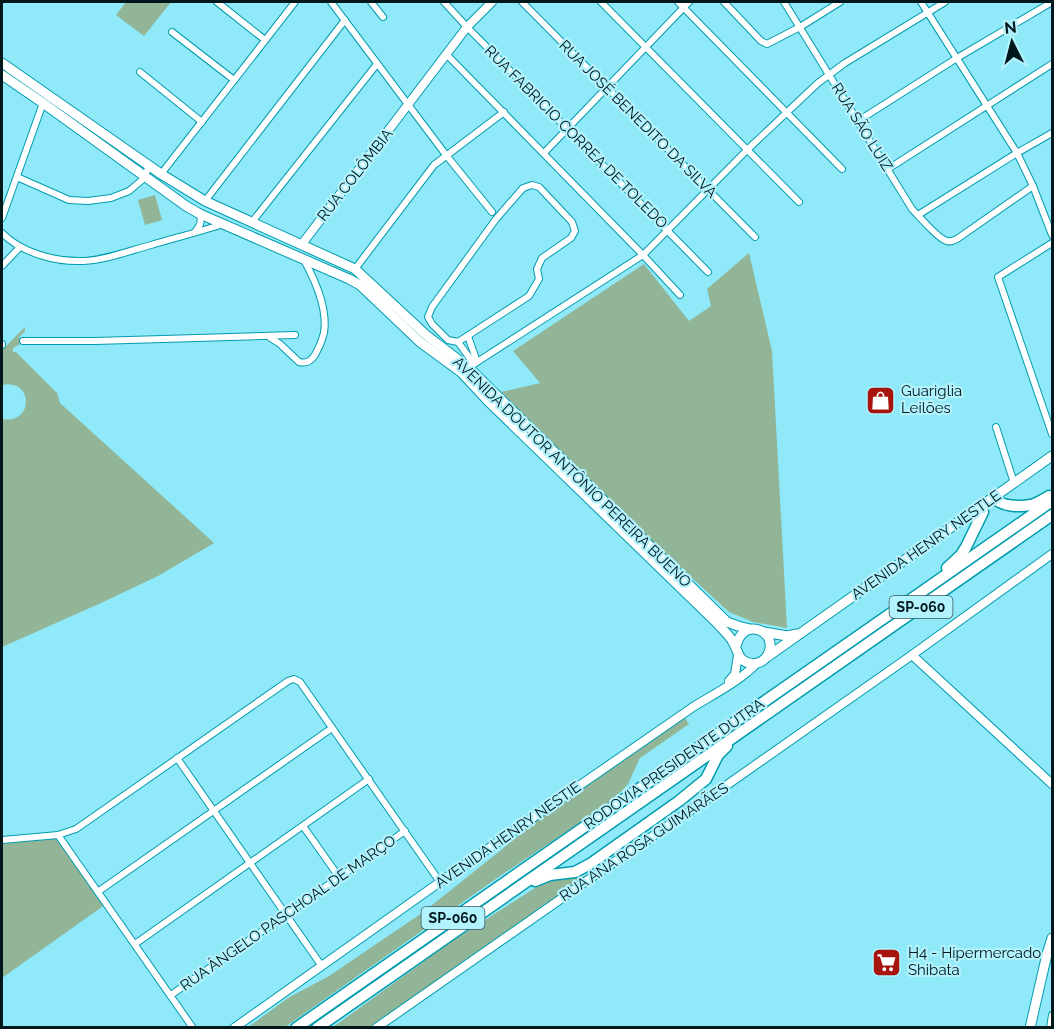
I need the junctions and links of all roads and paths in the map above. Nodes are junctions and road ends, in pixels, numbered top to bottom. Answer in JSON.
{"nodes":[{"id":1,"x":216,"y":2,"type":"edge"},
{"id":2,"x":295,"y":2,"type":"edge"},
{"id":3,"x":331,"y":2,"type":"edge"},
{"id":4,"x":371,"y":2,"type":"edge"},
{"id":5,"x":444,"y":2,"type":"edge"},
{"id":6,"x":492,"y":2,"type":"edge"},
{"id":7,"x":522,"y":2,"type":"edge"},
{"id":8,"x":601,"y":2,"type":"edge"},
{"id":9,"x":678,"y":2,"type":"edge"},
{"id":10,"x":689,"y":2,"type":"edge"},
{"id":11,"x":724,"y":2,"type":"edge"},
{"id":12,"x":784,"y":2,"type":"edge"},
{"id":13,"x":840,"y":2,"type":"edge"},
{"id":14,"x":921,"y":2,"type":"edge"},
{"id":15,"x":945,"y":2,"type":"edge"},
{"id":16,"x":1053,"y":2,"type":"edge"},
{"id":17,"x":683,"y":8,"type":"junction"},
{"id":18,"x":928,"y":12,"type":"junction"},
{"id":19,"x":383,"y":17,"type":"dead end"},
{"id":20,"x":345,"y":20,"type":"junction"},
{"id":21,"x":467,"y":27,"type":"junction"},
{"id":22,"x":800,"y":27,"type":"junction"},
{"id":23,"x":172,"y":32,"type":"dead end"},
{"id":24,"x":265,"y":40,"type":"junction"},
{"id":25,"x":645,"y":47,"type":"junction"},
{"id":26,"x":447,"y":55,"type":"junction"},
{"id":27,"x":957,"y":58,"type":"junction"},
{"id":28,"x":2,"y":63,"type":"edge"},
{"id":29,"x":377,"y":63,"type":"junction"},
{"id":30,"x":1053,"y":64,"type":"edge"},
{"id":31,"x":140,"y":72,"type":"dead end"},
{"id":32,"x":830,"y":74,"type":"junction"},
{"id":33,"x":3,"y":80,"type":"edge"},
{"id":34,"x":234,"y":80,"type":"junction"},
{"id":35,"x":606,"y":87,"type":"junction"},
{"id":36,"x":43,"y":103,"type":"junction"},
{"id":37,"x":409,"y":105,"type":"junction"},
{"id":38,"x":987,"y":105,"type":"junction"},
{"id":39,"x":504,"y":112,"type":"junction"},
{"id":40,"x":787,"y":113,"type":"junction"},
{"id":41,"x":858,"y":121,"type":"junction"},
{"id":42,"x":202,"y":122,"type":"junction"},
{"id":43,"x":567,"y":129,"type":"junction"},
{"id":44,"x":1053,"y":133,"type":"edge"},
{"id":45,"x":747,"y":150,"type":"junction"},
{"id":46,"x":544,"y":153,"type":"junction"},
{"id":47,"x":1017,"y":153,"type":"junction"},
{"id":48,"x":446,"y":155,"type":"junction"},
{"id":49,"x":150,"y":165,"type":"junction"},
{"id":50,"x":842,"y":169,"type":"dead end"},
{"id":51,"x":888,"y":169,"type":"junction"},
{"id":52,"x":161,"y":174,"type":"junction"},
{"id":53,"x":145,"y":175,"type":"junction"},
{"id":54,"x":17,"y":177,"type":"junction"},
{"id":55,"x":1033,"y":186,"type":"junction"},
{"id":56,"x":708,"y":190,"type":"junction"},
{"id":57,"x":205,"y":201,"type":"junction"},
{"id":58,"x":799,"y":202,"type":"dead end"},
{"id":59,"x":492,"y":212,"type":"dead end"},
{"id":60,"x":200,"y":214,"type":"junction"},
{"id":61,"x":918,"y":215,"type":"junction"},
{"id":62,"x":2,"y":218,"type":"edge"},
{"id":63,"x":252,"y":222,"type":"junction"},
{"id":64,"x":224,"y":224,"type":"junction"},
{"id":65,"x":668,"y":231,"type":"junction"},
{"id":66,"x":2,"y":233,"type":"edge"},
{"id":67,"x":195,"y":233,"type":"junction"},
{"id":68,"x":1053,"y":235,"type":"edge"},
{"id":69,"x":755,"y":237,"type":"dead end"},
{"id":70,"x":1053,"y":243,"type":"edge"},
{"id":71,"x":301,"y":244,"type":"junction"},
{"id":72,"x":20,"y":247,"type":"junction"},
{"id":73,"x":644,"y":255,"type":"junction"},
{"id":74,"x":298,"y":257,"type":"junction"},
{"id":75,"x":2,"y":267,"type":"edge"},
{"id":76,"x":355,"y":269,"type":"junction"},
{"id":77,"x":334,"y":272,"type":"junction"},
{"id":78,"x":708,"y":272,"type":"dead end"},
{"id":79,"x":310,"y":273,"type":"junction"},
{"id":80,"x":680,"y":295,"type":"dead end"},
{"id":81,"x":295,"y":335,"type":"dead end"},
{"id":82,"x":468,"y":336,"type":"junction"},
{"id":83,"x":268,"y":337,"type":"junction"},
{"id":84,"x":23,"y":341,"type":"dead end"},
{"id":85,"x":458,"y":342,"type":"junction"},
{"id":86,"x":470,"y":366,"type":"junction"},
{"id":87,"x":996,"y":427,"type":"dead end"},
{"id":88,"x":1053,"y":434,"type":"edge"},
{"id":89,"x":1053,"y":456,"type":"edge"},
{"id":90,"x":1014,"y":483,"type":"junction"},
{"id":91,"x":1053,"y":494,"type":"edge"},
{"id":92,"x":993,"y":497,"type":"junction"},
{"id":93,"x":1053,"y":501,"type":"edge"},
{"id":94,"x":982,"y":505,"type":"junction"},
{"id":95,"x":1053,"y":515,"type":"edge"},
{"id":96,"x":1053,"y":554,"type":"edge"},
{"id":97,"x":926,"y":590,"type":"junction"},
{"id":98,"x":751,"y":629,"type":"junction"},
{"id":99,"x":763,"y":632,"type":"junction"},
{"id":100,"x":800,"y":633,"type":"junction"},
{"id":101,"x":737,"y":651,"type":"junction"},
{"id":102,"x":912,"y":655,"type":"junction"},
{"id":103,"x":767,"y":657,"type":"junction"},
{"id":104,"x":757,"y":663,"type":"junction"},
{"id":105,"x":724,"y":687,"type":"junction"},
{"id":106,"x":332,"y":728,"type":"junction"},
{"id":107,"x":741,"y":731,"type":"junction"},
{"id":108,"x":177,"y":758,"type":"junction"},
{"id":109,"x":369,"y":779,"type":"junction"},
{"id":110,"x":1053,"y":784,"type":"edge"},
{"id":111,"x":213,"y":811,"type":"junction"},
{"id":112,"x":303,"y":826,"type":"junction"},
{"id":113,"x":405,"y":831,"type":"junction"},
{"id":114,"x":58,"y":835,"type":"junction"},
{"id":115,"x":2,"y":840,"type":"edge"},
{"id":116,"x":250,"y":863,"type":"junction"},
{"id":117,"x":339,"y":877,"type":"junction"},
{"id":118,"x":440,"y":882,"type":"junction"},
{"id":119,"x":99,"y":891,"type":"junction"},
{"id":120,"x":495,"y":903,"type":"junction"},
{"id":121,"x":286,"y":914,"type":"junction"},
{"id":122,"x":1053,"y":938,"type":"edge"},
{"id":123,"x":135,"y":944,"type":"junction"},
{"id":124,"x":321,"y":965,"type":"junction"},
{"id":125,"x":171,"y":996,"type":"junction"},
{"id":126,"x":1053,"y":1015,"type":"edge"},
{"id":127,"x":193,"y":1028,"type":"edge"},
{"id":128,"x":234,"y":1028,"type":"edge"},
{"id":129,"x":296,"y":1028,"type":"edge"},
{"id":130,"x":316,"y":1028,"type":"edge"},
{"id":131,"x":376,"y":1028,"type":"edge"},
{"id":132,"x":1030,"y":1028,"type":"edge"},
{"id":133,"x":1050,"y":1028,"type":"edge"}],
"edges":[{"from":1,"to":24,"type":"street"},
{"from":2,"to":24,"type":"street"},
{"from":3,"to":20,"type":"street"},
{"from":4,"to":19,"type":"street"},
{"from":5,"to":21,"type":"street","name":"RUA FABRICIO CORREA DE TOLEDO"},
{"from":6,"to":21,"type":"street","name":"RUA COLÔMBIA"},
{"from":7,"to":35,"type":"street","name":"RUA JOSÉ BENEDITO DA SILVA"},
{"from":8,"to":25,"type":"street"},
{"from":9,"to":17,"type":"street"},
{"from":10,"to":17,"type":"street"},
{"from":11,"to":22,"type":"street"},
{"from":12,"to":22,"type":"street","name":"RUA SÃO LUIZ"},
{"from":13,"to":22,"type":"street"},
{"from":14,"to":18,"type":"street"},
{"from":15,"to":18,"type":"street"},
{"from":16,"to":27,"type":"street"},
{"from":17,"to":25,"type":"street"},
{"from":17,"to":40,"type":"street"},
{"from":18,"to":27,"type":"street"},
{"from":18,"to":32,"type":"street"},
{"from":20,"to":29,"type":"street"},
{"from":20,"to":57,"type":"street"},
{"from":21,"to":26,"type":"street","name":"RUA COLÔMBIA"},
{"from":21,"to":43,"type":"street","name":"RUA FABRICIO CORREA DE TOLEDO"},
{"from":22,"to":32,"type":"street","name":"RUA SÃO LUIZ"},
{"from":23,"to":34,"type":"street"},
{"from":24,"to":34,"type":"street"},
{"from":25,"to":35,"type":"street"},
{"from":25,"to":45,"type":"street"},
{"from":26,"to":37,"type":"street","name":"RUA COLÔMBIA"},
{"from":26,"to":39,"type":"street"},
{"from":27,"to":38,"type":"street"},
{"from":27,"to":41,"type":"street"},
{"from":28,"to":49,"type":"main road","name":"AVENIDA DOUTOR ANTÔNIO PEREIRA BUENO"},
{"from":29,"to":37,"type":"street"},
{"from":29,"to":63,"type":"street"},
{"from":30,"to":38,"type":"street"},
{"from":31,"to":42,"type":"street"},
{"from":32,"to":40,"type":"street"},
{"from":32,"to":41,"type":"street","name":"RUA SÃO LUIZ"},
{"from":33,"to":36,"type":"main road","name":"AVENIDA DOUTOR ANTÔNIO PEREIRA BUENO"},
{"from":34,"to":42,"type":"street"},
{"from":35,"to":43,"type":"street"},
{"from":35,"to":56,"type":"street","name":"RUA JOSÉ BENEDITO DA SILVA"},
{"from":36,"to":53,"type":"main road","name":"AVENIDA DOUTOR ANTÔNIO PEREIRA BUENO"},
{"from":36,"to":54,"type":"street"},
{"from":37,"to":48,"type":"street"},
{"from":37,"to":71,"type":"street","name":"RUA COLÔMBIA"},
{"from":38,"to":47,"type":"street"},
{"from":38,"to":51,"type":"street"},
{"from":39,"to":46,"type":"street"},
{"from":39,"to":48,"type":"street"},
{"from":40,"to":45,"type":"street"},
{"from":40,"to":50,"type":"street"},
{"from":41,"to":51,"type":"street","name":"RUA SÃO LUIZ"},
{"from":42,"to":52,"type":"street"},
{"from":43,"to":46,"type":"street"},
{"from":43,"to":65,"type":"street","name":"RUA FABRICIO CORREA DE TOLEDO"},
{"from":44,"to":47,"type":"street"},
{"from":45,"to":56,"type":"street"},
{"from":45,"to":58,"type":"street"},
{"from":46,"to":73,"type":"street"},
{"from":47,"to":55,"type":"street"},
{"from":47,"to":61,"type":"street"},
{"from":48,"to":59,"type":"street"},
{"from":48,"to":76,"type":"street"},
{"from":49,"to":52,"type":"main road","name":"AVENIDA DOUTOR ANTÔNIO PEREIRA BUENO"},
{"from":49,"to":53,"type":"street"},
{"from":51,"to":61,"type":"street","name":"RUA SÃO LUIZ"},
{"from":52,"to":57,"type":"main road","name":"AVENIDA DOUTOR ANTÔNIO PEREIRA BUENO"},
{"from":53,"to":54,"type":"street"},
{"from":53,"to":60,"type":"main road","name":"AVENIDA DOUTOR ANTÔNIO PEREIRA BUENO"},
{"from":54,"to":62,"type":"street"},
{"from":55,"to":61,"type":"street","name":"RUA SÃO LUIZ"},
{"from":55,"to":68,"type":"street"},
{"from":56,"to":65,"type":"street"},
{"from":56,"to":69,"type":"street","name":"RUA JOSÉ BENEDITO DA SILVA"},
{"from":57,"to":63,"type":"main road","name":"AVENIDA DOUTOR ANTÔNIO PEREIRA BUENO"},
{"from":60,"to":64,"type":"main road","name":"AVENIDA DOUTOR ANTÔNIO PEREIRA BUENO"},
{"from":60,"to":67,"type":"street"},
{"from":63,"to":71,"type":"main road","name":"AVENIDA DOUTOR ANTÔNIO PEREIRA BUENO"},
{"from":64,"to":67,"type":"street"},
{"from":64,"to":74,"type":"main road","name":"AVENIDA DOUTOR ANTÔNIO PEREIRA BUENO"},
{"from":65,"to":73,"type":"street"},
{"from":65,"to":78,"type":"street","name":"RUA FABRICIO CORREA DE TOLEDO"},
{"from":66,"to":72,"type":"street"},
{"from":67,"to":72,"type":"street"},
{"from":70,"to":88,"type":"street"},
{"from":71,"to":74,"type":"main road"},
{"from":71,"to":74,"type":"main road"},
{"from":71,"to":76,"type":"main road","name":"AVENIDA DOUTOR ANTÔNIO PEREIRA BUENO"},
{"from":72,"to":75,"type":"street"},
{"from":73,"to":80,"type":"street"},
{"from":73,"to":86,"type":"street"},
{"from":74,"to":77,"type":"main road","name":"AVENIDA DOUTOR ANTÔNIO PEREIRA BUENO"},
{"from":74,"to":79,"type":"street"},
{"from":76,"to":77,"type":"main road"},
{"from":76,"to":86,"type":"main road","name":"AVENIDA DOUTOR ANTÔNIO PEREIRA BUENO"},
{"from":77,"to":79,"type":"street"},
{"from":77,"to":86,"type":"main road","name":"AVENIDA DOUTOR ANTÔNIO PEREIRA BUENO"},
{"from":79,"to":83,"type":"street"},
{"from":81,"to":83,"type":"street"},
{"from":82,"to":85,"type":"street"},
{"from":82,"to":85,"type":"street"},
{"from":82,"to":86,"type":"street"},
{"from":83,"to":84,"type":"street"},
{"from":85,"to":86,"type":"street"},
{"from":86,"to":98,"type":"main road","name":"AVENIDA DOUTOR ANTÔNIO PEREIRA BUENO"},
{"from":86,"to":101,"type":"main road","name":"AVENIDA DOUTOR ANTÔNIO PEREIRA BUENO"},
{"from":87,"to":90,"type":"street"},
{"from":89,"to":90,"type":"main road","name":"AVENIDA HENRY NESTLE"},
{"from":90,"to":92,"type":"main road","name":"AVENIDA HENRY NESTLE"},
{"from":91,"to":92,"type":"highway"},
{"from":92,"to":94,"type":"main road","name":"AVENIDA HENRY NESTLE"},
{"from":93,"to":97,"type":"highway","name":"RODOVIA PRESIDENTE DUTRA","number":"SP-060"},
{"from":94,"to":97,"type":"highway"},
{"from":94,"to":100,"type":"main road","name":"AVENIDA HENRY NESTLE"},
{"from":95,"to":107,"type":"highway","name":"RODOVIA PRESIDENTE DUTRA","number":"SP-060"},
{"from":96,"to":102,"type":"street","name":"RUA ANA ROSA GUIMARÃES"},
{"from":97,"to":129,"type":"highway","name":"RODOVIA PRESIDENTE DUTRA","number":"SP-060"},
{"from":98,"to":99,"type":"main road"},
{"from":98,"to":101,"type":"main road"},
{"from":99,"to":100,"type":"main road"},
{"from":99,"to":103,"type":"main road"},
{"from":100,"to":103,"type":"main road","name":"AVENIDA HENRY NESTLE"},
{"from":101,"to":104,"type":"main road"},
{"from":101,"to":105,"type":"street"},
{"from":102,"to":110,"type":"street"},
{"from":102,"to":131,"type":"street","name":"RUA ANA ROSA GUIMARÃES"},
{"from":103,"to":104,"type":"main road"},
{"from":104,"to":105,"type":"street","name":"AVENIDA HENRY NESTIE"},
{"from":105,"to":118,"type":"street","name":"AVENIDA HENRY NESTIE"},
{"from":106,"to":108,"type":"street"},
{"from":106,"to":109,"type":"street"},
{"from":106,"to":111,"type":"street"},
{"from":107,"to":120,"type":"highway","name":"RODOVIA PRESIDENTE DUTRA","number":"SP-060"},
{"from":107,"to":120,"type":"highway"},
{"from":108,"to":111,"type":"street"},
{"from":108,"to":114,"type":"street"},
{"from":109,"to":112,"type":"street"},
{"from":109,"to":113,"type":"street"},
{"from":111,"to":116,"type":"street"},
{"from":111,"to":119,"type":"street"},
{"from":112,"to":116,"type":"street"},
{"from":112,"to":117,"type":"street"},
{"from":113,"to":117,"type":"street","name":"RUA ÂNGELO PASCHOAL DE MARÇO"},
{"from":113,"to":118,"type":"street"},
{"from":114,"to":115,"type":"street"},
{"from":114,"to":119,"type":"street"},
{"from":116,"to":121,"type":"street"},
{"from":116,"to":123,"type":"street"},
{"from":117,"to":121,"type":"street","name":"RUA ÂNGELO PASCHOAL DE MARÇO"},
{"from":118,"to":124,"type":"street","name":"AVENIDA HENRY NESTIE"},
{"from":119,"to":123,"type":"street"},
{"from":120,"to":130,"type":"highway","name":"RODOVIA PRESIDENTE DUTRA","number":"SP-060"},
{"from":121,"to":124,"type":"street"},
{"from":121,"to":125,"type":"street","name":"RUA ÂNGELO PASCHOAL DE MARÇO"},
{"from":122,"to":132,"type":"main road"},
{"from":123,"to":125,"type":"street"},
{"from":124,"to":128,"type":"street","name":"AVENIDA HENRY NESTIE"},
{"from":125,"to":127,"type":"street"},
{"from":126,"to":133,"type":"street"}]}
